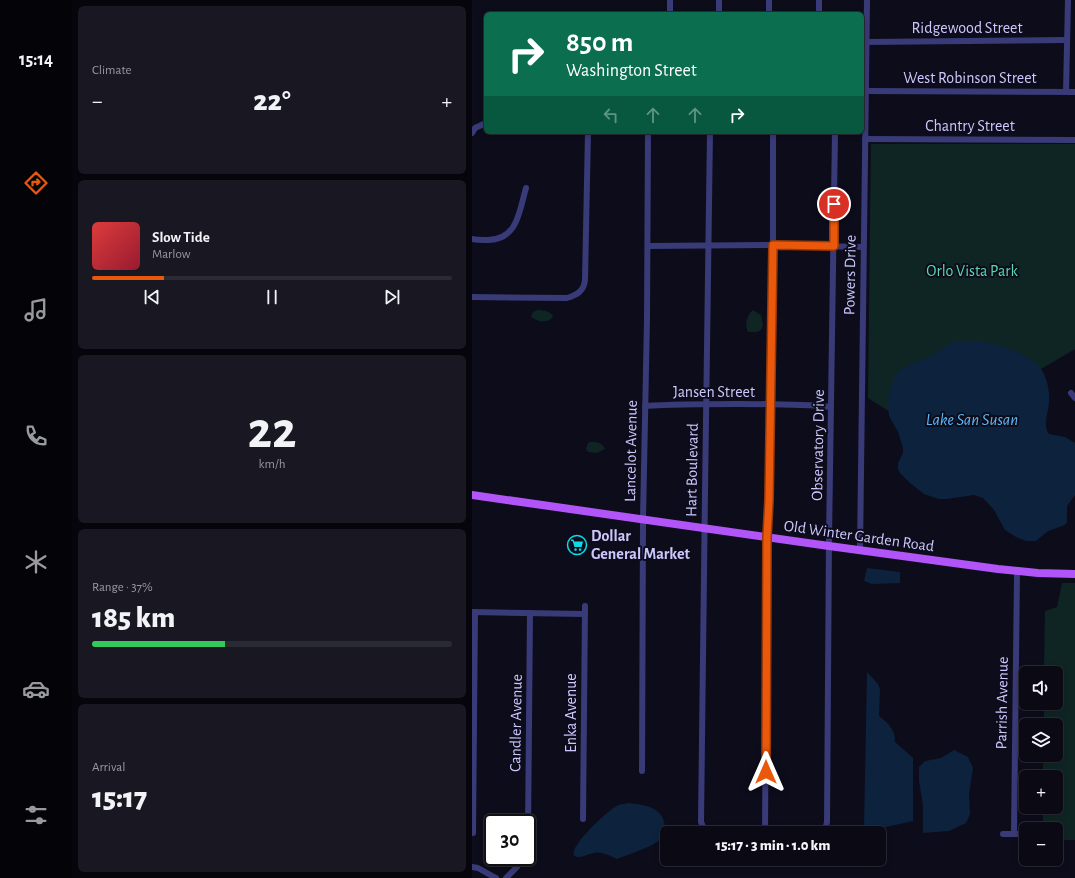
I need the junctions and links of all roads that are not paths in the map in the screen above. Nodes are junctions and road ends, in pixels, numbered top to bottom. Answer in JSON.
{"nodes":[{"id":1,"x":670,"y":0,"type":"edge"},
{"id":2,"x":719,"y":0,"type":"edge"},
{"id":3,"x":769,"y":0,"type":"edge"},
{"id":4,"x":819,"y":0,"type":"edge"},
{"id":5,"x":867,"y":0,"type":"edge"},
{"id":6,"x":1068,"y":0,"type":"edge"},
{"id":7,"x":670,"y":12,"type":"edge"},
{"id":8,"x":719,"y":12,"type":"edge"},
{"id":9,"x":769,"y":12,"type":"edge"},
{"id":10,"x":819,"y":12,"type":"edge"},
{"id":11,"x":1067,"y":40,"type":"junction"},
{"id":12,"x":866,"y":42,"type":"junction"},
{"id":13,"x":866,"y":91,"type":"junction"},
{"id":14,"x":1066,"y":92,"type":"junction"},
{"id":15,"x":1075,"y":92,"type":"edge"},
{"id":16,"x":484,"y":124,"type":"edge"},
{"id":17,"x":864,"y":124,"type":"edge"},
{"id":18,"x":472,"y":133,"type":"edge"},
{"id":19,"x":588,"y":134,"type":"edge"},
{"id":20,"x":648,"y":134,"type":"edge"},
{"id":21,"x":710,"y":134,"type":"edge"},
{"id":22,"x":773,"y":134,"type":"edge"},
{"id":23,"x":835,"y":134,"type":"edge"},
{"id":24,"x":865,"y":139,"type":"junction"},
{"id":25,"x":1075,"y":140,"type":"edge"},
{"id":26,"x":526,"y":188,"type":"dead end"},
{"id":27,"x":472,"y":239,"type":"edge"},
{"id":28,"x":708,"y":245,"type":"junction"},
{"id":29,"x":773,"y":245,"type":"junction"},
{"id":30,"x":648,"y":246,"type":"junction"},
{"id":31,"x":834,"y":246,"type":"junction"},
{"id":32,"x":863,"y":247,"type":"junction"},
{"id":33,"x":472,"y":297,"type":"edge"},
{"id":34,"x":706,"y":404,"type":"junction"},
{"id":35,"x":770,"y":404,"type":"junction"},
{"id":36,"x":645,"y":406,"type":"junction"},
{"id":37,"x":831,"y":407,"type":"junction"},
{"id":38,"x":472,"y":495,"type":"edge"},
{"id":39,"x":643,"y":519,"type":"junction"},
{"id":40,"x":705,"y":528,"type":"junction"},
{"id":41,"x":767,"y":537,"type":"junction"},
{"id":42,"x":829,"y":546,"type":"junction"},
{"id":43,"x":860,"y":551,"type":"junction"},
{"id":44,"x":1017,"y":572,"type":"junction"},
{"id":45,"x":1075,"y":574,"type":"edge"},
{"id":46,"x":585,"y":606,"type":"dead end"},
{"id":47,"x":474,"y":612,"type":"edge"},
{"id":48,"x":530,"y":613,"type":"junction"},
{"id":49,"x":585,"y":614,"type":"junction"},
{"id":50,"x":642,"y":771,"type":"dead end"},
{"id":51,"x":528,"y":814,"type":"edge"},
{"id":52,"x":583,"y":819,"type":"dead end"},
{"id":53,"x":704,"y":826,"type":"edge"},
{"id":54,"x":765,"y":826,"type":"edge"},
{"id":55,"x":825,"y":826,"type":"edge"},
{"id":56,"x":473,"y":833,"type":"dead end"},
{"id":57,"x":1003,"y":834,"type":"dead end"},
{"id":58,"x":1014,"y":834,"type":"junction"},
{"id":59,"x":1019,"y":834,"type":"edge"},
{"id":60,"x":472,"y":867,"type":"edge"},
{"id":61,"x":517,"y":867,"type":"dead end"},
{"id":62,"x":496,"y":878,"type":"edge"},
{"id":63,"x":506,"y":878,"type":"edge"}],
"edges":[{"from":1,"to":7,"type":"street"},
{"from":2,"to":8,"type":"street"},
{"from":3,"to":9,"type":"street"},
{"from":4,"to":10,"type":"street"},
{"from":5,"to":12,"type":"street","name":"Powers Drive"},
{"from":6,"to":11,"type":"street"},
{"from":11,"to":12,"type":"street","name":"Ridgewood Street"},
{"from":11,"to":14,"type":"street"},
{"from":12,"to":13,"type":"street","name":"Powers Drive"},
{"from":13,"to":14,"type":"street","name":"West Robinson Street"},
{"from":13,"to":17,"type":"street","name":"Powers Drive"},
{"from":14,"to":15,"type":"street","name":"West Robinson Street"},
{"from":16,"to":18,"type":"street"},
{"from":17,"to":24,"type":"street","name":"Powers Drive"},
{"from":19,"to":33,"type":"street"},
{"from":20,"to":30,"type":"street","name":"Lancelot Avenue"},
{"from":21,"to":28,"type":"street","name":"Hart Boulevard"},
{"from":22,"to":29,"type":"street"},
{"from":23,"to":31,"type":"street","name":"Observatory Drive"},
{"from":24,"to":25,"type":"street","name":"Chantry Street"},
{"from":24,"to":32,"type":"street","name":"Powers Drive"},
{"from":26,"to":27,"type":"street"},
{"from":28,"to":29,"type":"street"},
{"from":28,"to":30,"type":"street"},
{"from":28,"to":34,"type":"street","name":"Hart Boulevard"},
{"from":29,"to":31,"type":"street"},
{"from":29,"to":35,"type":"street"},
{"from":30,"to":36,"type":"street","name":"Lancelot Avenue"},
{"from":31,"to":32,"type":"street"},
{"from":31,"to":37,"type":"street","name":"Observatory Drive"},
{"from":32,"to":43,"type":"street","name":"Powers Drive"},
{"from":34,"to":35,"type":"street","name":"Jansen Street"},
{"from":34,"to":36,"type":"street","name":"Jansen Street"},
{"from":34,"to":40,"type":"street","name":"Hart Boulevard"},
{"from":35,"to":37,"type":"street","name":"Jansen Street"},
{"from":35,"to":41,"type":"street"},
{"from":36,"to":39,"type":"street","name":"Lancelot Avenue"},
{"from":37,"to":42,"type":"street","name":"Observatory Drive"},
{"from":38,"to":39,"type":"main road","name":"Old Winter Garden Road"},
{"from":39,"to":40,"type":"main road","name":"Old Winter Garden Road"},
{"from":39,"to":50,"type":"street","name":"Lancelot Avenue"},
{"from":40,"to":41,"type":"main road","name":"Old Winter Garden Road"},
{"from":40,"to":53,"type":"street","name":"Hart Boulevard"},
{"from":41,"to":42,"type":"main road","name":"Old Winter Garden Road"},
{"from":41,"to":54,"type":"street"},
{"from":42,"to":43,"type":"main road","name":"Old Winter Garden Road"},
{"from":42,"to":55,"type":"street","name":"Observatory Drive"},
{"from":43,"to":44,"type":"main road","name":"Old Winter Garden Road"},
{"from":44,"to":45,"type":"main road","name":"Old Winter Garden Road"},
{"from":44,"to":58,"type":"street","name":"Parrish Avenue"},
{"from":46,"to":49,"type":"street","name":"Enka Avenue"},
{"from":47,"to":48,"type":"street"},
{"from":47,"to":56,"type":"street"},
{"from":48,"to":49,"type":"street"},
{"from":48,"to":51,"type":"street","name":"Candler Avenue"},
{"from":49,"to":52,"type":"street","name":"Enka Avenue"},
{"from":57,"to":58,"type":"street"},
{"from":58,"to":59,"type":"street"},
{"from":60,"to":62,"type":"street"},
{"from":61,"to":63,"type":"street"}]}
